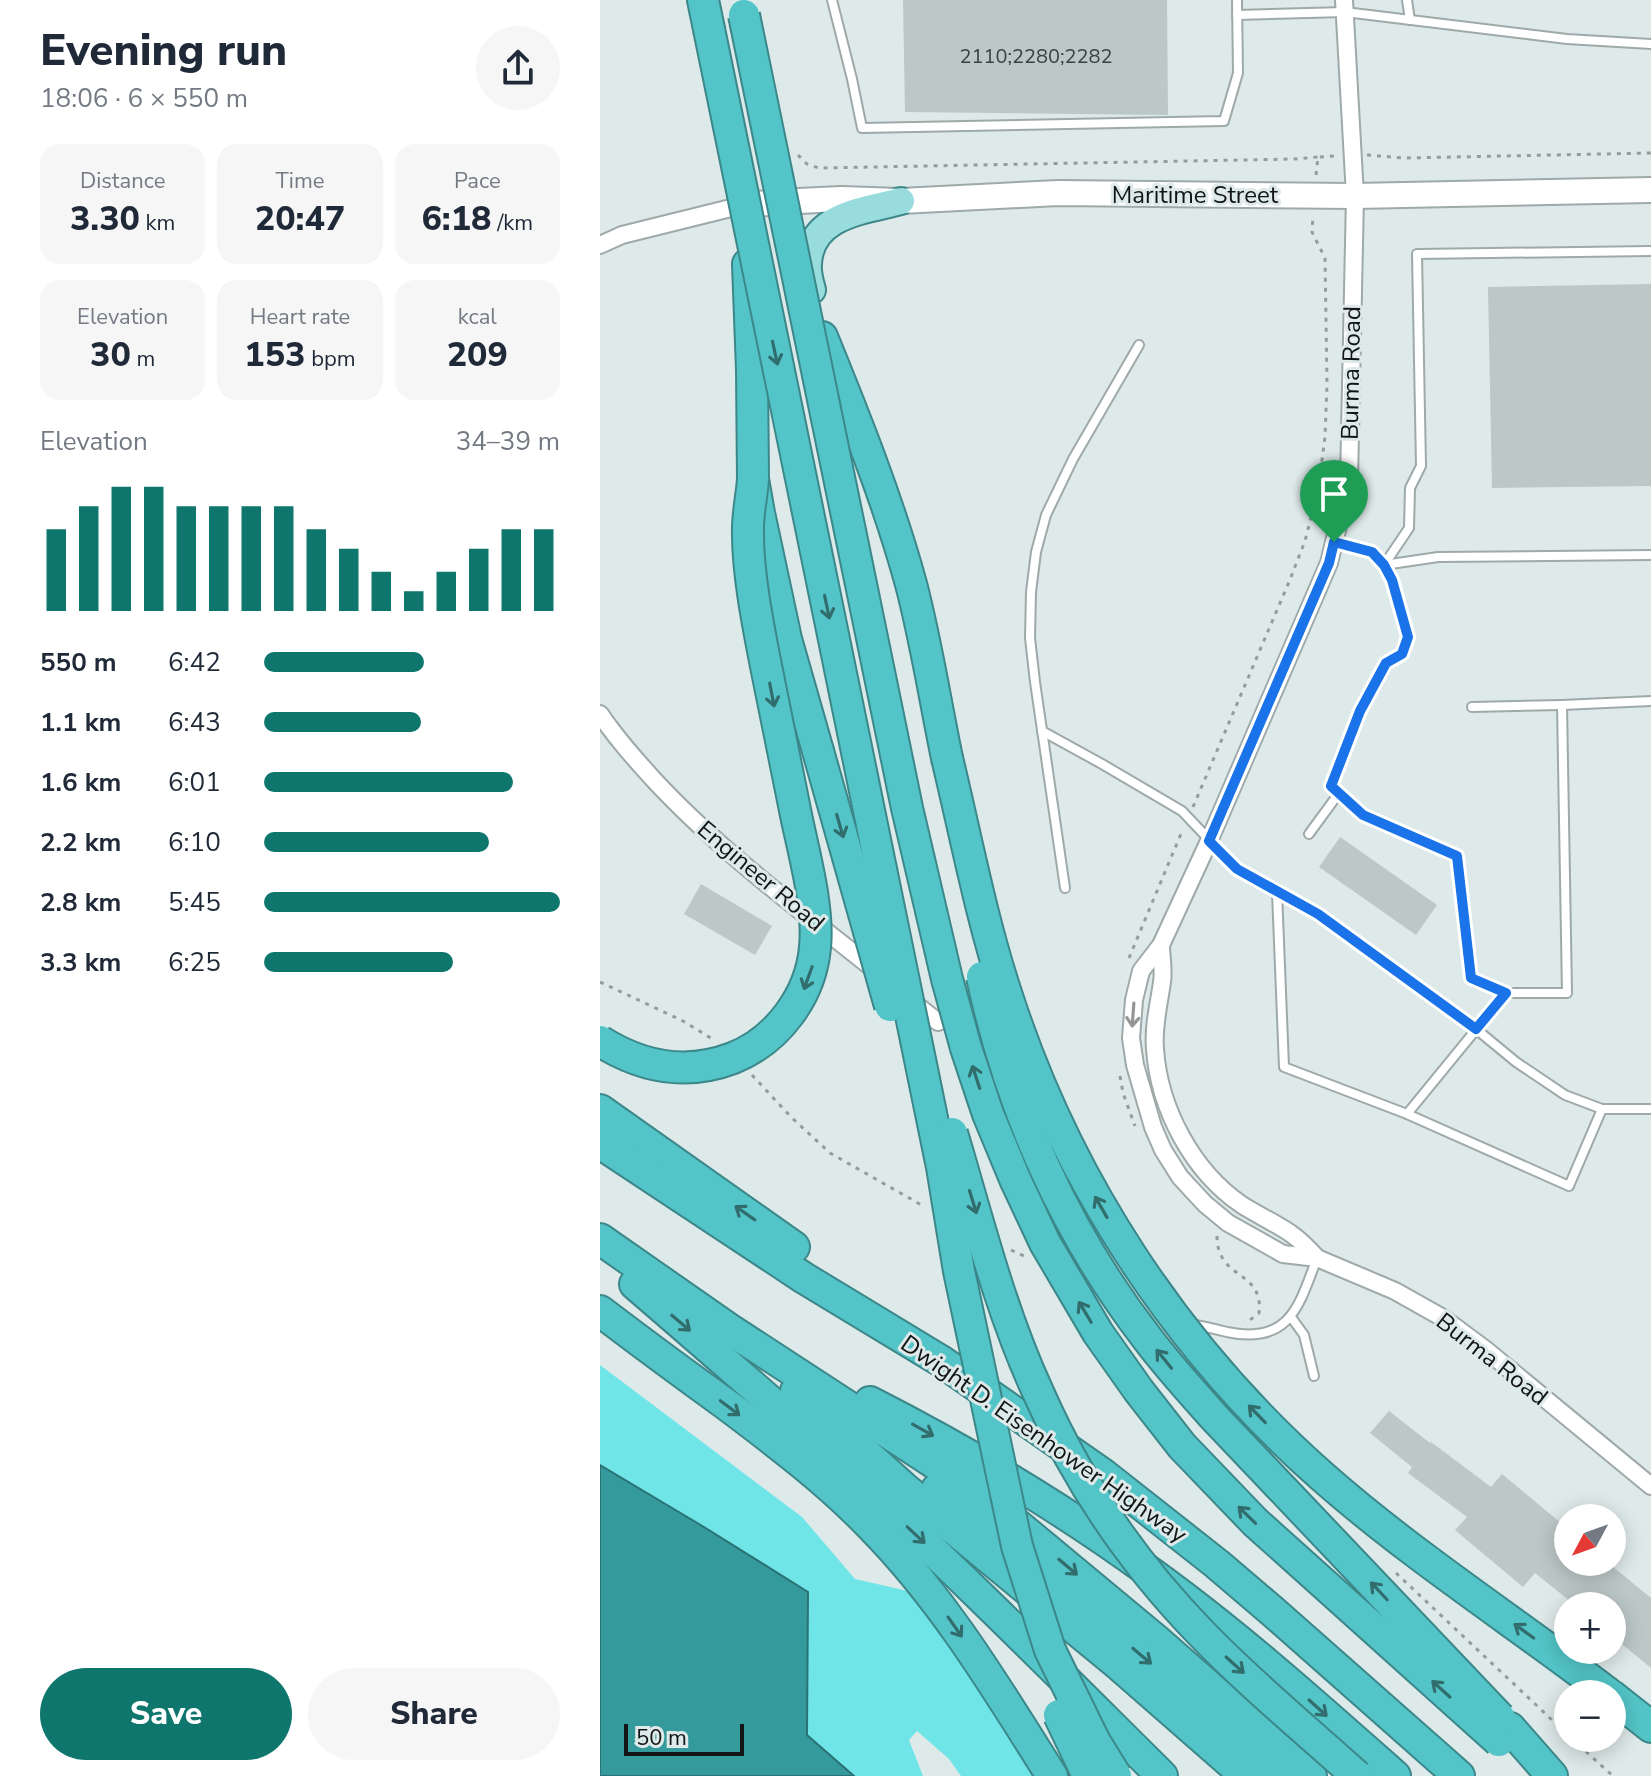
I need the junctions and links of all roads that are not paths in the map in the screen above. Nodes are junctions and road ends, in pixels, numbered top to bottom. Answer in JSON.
{"nodes":[{"id":1,"x":701,"y":0,"type":"edge"},
{"id":2,"x":738,"y":0,"type":"edge"},
{"id":3,"x":832,"y":0,"type":"edge"},
{"id":4,"x":1237,"y":0,"type":"edge"},
{"id":5,"x":1407,"y":0,"type":"edge"},
{"id":6,"x":1344,"y":6,"type":"edge"},
{"id":7,"x":1237,"y":15,"type":"junction"},
{"id":8,"x":1410,"y":20,"type":"junction"},
{"id":9,"x":1651,"y":44,"type":"edge"},
{"id":10,"x":1651,"y":190,"type":"edge"},
{"id":11,"x":1355,"y":196,"type":"junction"},
{"id":12,"x":901,"y":201,"type":"junction"},
{"id":13,"x":777,"y":202,"type":"junction"},
{"id":14,"x":739,"y":206,"type":"junction"},
{"id":15,"x":600,"y":245,"type":"edge"},
{"id":16,"x":1651,"y":251,"type":"edge"},
{"id":17,"x":822,"y":337,"type":"junction"},
{"id":18,"x":1139,"y":345,"type":"dead end"},
{"id":19,"x":753,"y":479,"type":"junction"},
{"id":20,"x":1334,"y":542,"type":"junction"},
{"id":21,"x":1651,"y":555,"type":"edge"},
{"id":22,"x":1384,"y":565,"type":"junction"},
{"id":23,"x":1651,"y":701,"type":"edge"},
{"id":24,"x":1562,"y":705,"type":"junction"},
{"id":25,"x":1472,"y":707,"type":"dead end"},
{"id":26,"x":600,"y":714,"type":"edge"},
{"id":27,"x":1042,"y":731,"type":"junction"},
{"id":28,"x":947,"y":758,"type":"junction"},
{"id":29,"x":1339,"y":793,"type":"junction"},
{"id":30,"x":1309,"y":834,"type":"dead end"},
{"id":31,"x":1209,"y":841,"type":"junction"},
{"id":32,"x":878,"y":857,"type":"junction"},
{"id":33,"x":1065,"y":888,"type":"dead end"},
{"id":34,"x":1277,"y":892,"type":"junction"},
{"id":35,"x":1161,"y":945,"type":"junction"},
{"id":36,"x":1506,"y":993,"type":"junction"},
{"id":37,"x":938,"y":1022,"type":"dead end"},
{"id":38,"x":1476,"y":1029,"type":"junction"},
{"id":39,"x":600,"y":1041,"type":"edge"},
{"id":40,"x":1602,"y":1109,"type":"junction"},
{"id":41,"x":1651,"y":1109,"type":"edge"},
{"id":42,"x":600,"y":1110,"type":"edge"},
{"id":43,"x":1407,"y":1114,"type":"junction"},
{"id":44,"x":600,"y":1143,"type":"edge"},
{"id":45,"x":600,"y":1239,"type":"edge"},
{"id":46,"x":600,"y":1255,"type":"edge"},
{"id":47,"x":1317,"y":1258,"type":"junction"},
{"id":48,"x":959,"y":1271,"type":"junction"},
{"id":49,"x":600,"y":1311,"type":"edge"},
{"id":50,"x":706,"y":1314,"type":"junction"},
{"id":51,"x":1291,"y":1317,"type":"junction"},
{"id":52,"x":1164,"y":1320,"type":"dead end"},
{"id":53,"x":941,"y":1361,"type":"junction"},
{"id":54,"x":1314,"y":1376,"type":"dead end"},
{"id":55,"x":1651,"y":1486,"type":"edge"},
{"id":56,"x":1050,"y":1650,"type":"junction"},
{"id":57,"x":1591,"y":1680,"type":"edge"},
{"id":58,"x":1626,"y":1707,"type":"edge"},
{"id":59,"x":1651,"y":1727,"type":"edge"},
{"id":60,"x":1504,"y":1735,"type":"junction"},
{"id":61,"x":1125,"y":1739,"type":"junction"},
{"id":62,"x":1052,"y":1776,"type":"edge"},
{"id":63,"x":1088,"y":1776,"type":"edge"},
{"id":64,"x":1116,"y":1776,"type":"edge"},
{"id":65,"x":1144,"y":1776,"type":"edge"},
{"id":66,"x":1162,"y":1776,"type":"edge"},
{"id":67,"x":1246,"y":1776,"type":"edge"},
{"id":68,"x":1278,"y":1776,"type":"edge"},
{"id":69,"x":1311,"y":1776,"type":"edge"},
{"id":70,"x":1357,"y":1776,"type":"edge"},
{"id":71,"x":1395,"y":1776,"type":"edge"},
{"id":72,"x":1459,"y":1776,"type":"edge"},
{"id":73,"x":1538,"y":1776,"type":"edge"},
{"id":74,"x":1552,"y":1776,"type":"edge"}],
"edges":[{"from":1,"to":14,"type":"main road"},
{"from":1,"to":32,"type":"highway","one_way":true,"bridge":true},
{"from":2,"to":13,"type":"main road"},
{"from":60,"to":2,"type":"highway","one_way":true,"bridge":true},
{"from":3,"to":7,"type":"lane"},
{"from":4,"to":7,"type":"lane"},
{"from":5,"to":8,"type":"lane"},
{"from":6,"to":7,"type":"lane"},
{"from":6,"to":8,"type":"lane"},
{"from":6,"to":11,"type":"street","name":"Burma Road"},
{"from":8,"to":9,"type":"lane"},
{"from":10,"to":11,"type":"main road","name":"Maritime Street"},
{"from":11,"to":12,"type":"main road","name":"Maritime Street"},
{"from":11,"to":20,"type":"street","name":"Burma Road"},
{"from":12,"to":13,"type":"main road","name":"Maritime Street"},
{"from":12,"to":17,"type":"main road"},
{"from":13,"to":14,"type":"main road","name":"Maritime Street"},
{"from":13,"to":17,"type":"main road"},
{"from":14,"to":15,"type":"street"},
{"from":14,"to":19,"type":"highway"},
{"from":16,"to":22,"type":"lane"},
{"from":17,"to":28,"type":"highway"},
{"from":18,"to":27,"type":"lane"},
{"from":19,"to":39,"type":"highway","one_way":true,"bridge":true},
{"from":19,"to":48,"type":"highway","one_way":true,"bridge":true},
{"from":20,"to":22,"type":"lane"},
{"from":20,"to":31,"type":"street","name":"Burma Road"},
{"from":21,"to":22,"type":"lane"},
{"from":22,"to":29,"type":"lane"},
{"from":23,"to":24,"type":"lane"},
{"from":24,"to":25,"type":"lane"},
{"from":24,"to":36,"type":"lane"},
{"from":26,"to":37,"type":"street","name":"Engineer Road"},
{"from":27,"to":31,"type":"lane"},
{"from":27,"to":33,"type":"lane"},
{"from":57,"to":28,"type":"highway","one_way":true,"bridge":true},
{"from":60,"to":28,"type":"highway","one_way":true,"bridge":true},
{"from":29,"to":30,"type":"lane"},
{"from":29,"to":36,"type":"lane"},
{"from":31,"to":34,"type":"lane"},
{"from":31,"to":35,"type":"street","name":"Burma Road"},
{"from":32,"to":48,"type":"highway","bridge":true},
{"from":32,"to":70,"type":"highway","one_way":true,"bridge":true},
{"from":34,"to":38,"type":"lane"},
{"from":34,"to":43,"type":"lane"},
{"from":35,"to":47,"type":"street","name":"Burma Road"},
{"from":35,"to":47,"type":"street","name":"Burma Road","one_way":true},
{"from":36,"to":38,"type":"lane"},
{"from":38,"to":40,"type":"lane"},
{"from":38,"to":43,"type":"lane"},
{"from":40,"to":41,"type":"lane"},
{"from":40,"to":43,"type":"lane"},
{"from":53,"to":42,"type":"highway","one_way":true},
{"from":44,"to":53,"type":"highway","name":"Dwight D. Eisenhower Highway"},
{"from":45,"to":50,"type":"highway"},
{"from":46,"to":61,"type":"highway","one_way":true},
{"from":47,"to":51,"type":"lane"},
{"from":47,"to":55,"type":"street","name":"Burma Road"},
{"from":48,"to":56,"type":"highway","bridge":true},
{"from":49,"to":62,"type":"highway","one_way":true},
{"from":50,"to":67,"type":"highway"},
{"from":50,"to":68,"type":"highway","one_way":true},
{"from":50,"to":69,"type":"highway","one_way":true},
{"from":50,"to":71,"type":"highway","one_way":true},
{"from":51,"to":52,"type":"lane"},
{"from":51,"to":54,"type":"lane"},
{"from":53,"to":72,"type":"highway","name":"Dwight D. Eisenhower Highway"},
{"from":56,"to":63,"type":"highway","bridge":true},
{"from":56,"to":64,"type":"highway","bridge":true},
{"from":58,"to":59,"type":"highway"},
{"from":60,"to":73,"type":"highway"},
{"from":60,"to":74,"type":"highway"},
{"from":61,"to":65,"type":"highway"},
{"from":61,"to":66,"type":"highway"}]}
